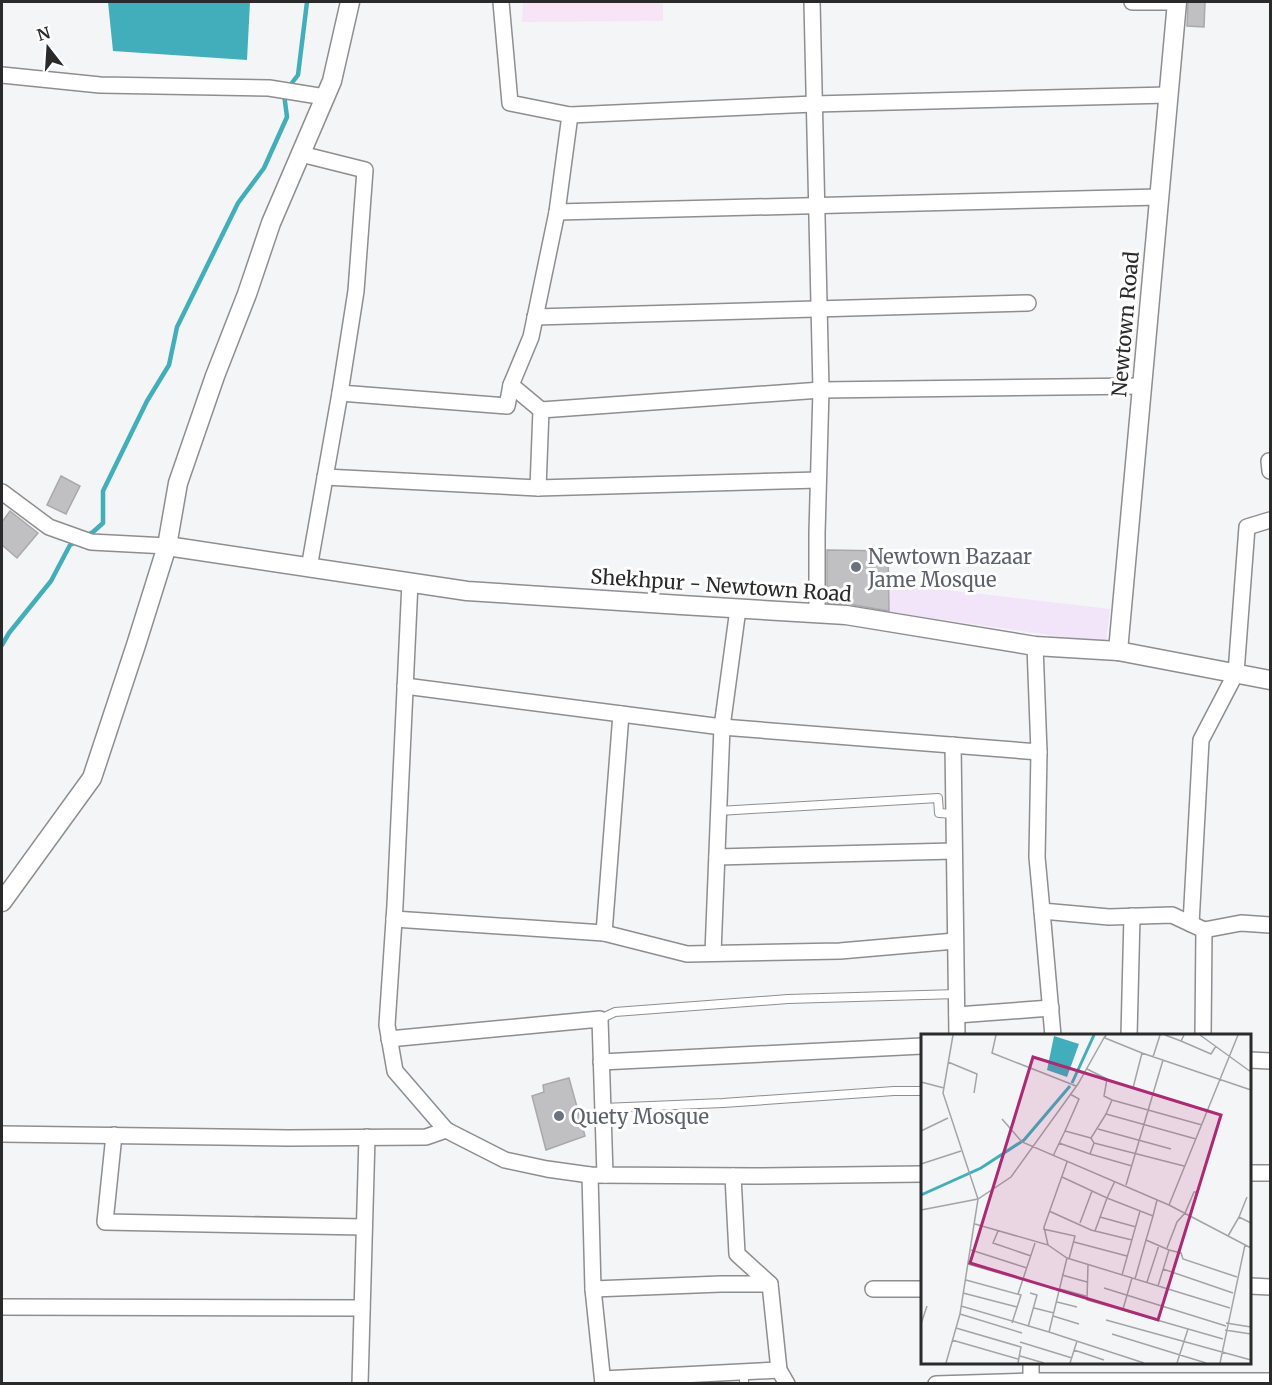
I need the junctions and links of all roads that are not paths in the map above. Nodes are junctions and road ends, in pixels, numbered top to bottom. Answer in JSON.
{"nodes":[{"id":1,"x":350,"y":2,"type":"edge"},
{"id":2,"x":501,"y":2,"type":"edge"},
{"id":3,"x":812,"y":2,"type":"edge"},
{"id":4,"x":1132,"y":2,"type":"edge"},
{"id":5,"x":1177,"y":2,"type":"edge"},
{"id":6,"x":2,"y":75,"type":"edge"},
{"id":7,"x":1168,"y":95,"type":"junction"},
{"id":8,"x":325,"y":97,"type":"junction"},
{"id":9,"x":814,"y":104,"type":"junction"},
{"id":10,"x":570,"y":115,"type":"junction"},
{"id":11,"x":301,"y":154,"type":"junction"},
{"id":12,"x":1159,"y":197,"type":"junction"},
{"id":13,"x":816,"y":205,"type":"junction"},
{"id":14,"x":557,"y":212,"type":"junction"},
{"id":15,"x":1028,"y":303,"type":"dead end"},
{"id":16,"x":819,"y":309,"type":"junction"},
{"id":17,"x":535,"y":317,"type":"junction"},
{"id":18,"x":511,"y":385,"type":"junction"},
{"id":19,"x":1142,"y":386,"type":"junction"},
{"id":20,"x":821,"y":390,"type":"junction"},
{"id":21,"x":340,"y":393,"type":"junction"},
{"id":22,"x":541,"y":410,"type":"junction"},
{"id":23,"x":325,"y":477,"type":"junction"},
{"id":24,"x":818,"y":480,"type":"junction"},
{"id":25,"x":537,"y":488,"type":"junction"},
{"id":26,"x":2,"y":492,"type":"edge"},
{"id":27,"x":1270,"y":520,"type":"edge"},
{"id":28,"x":167,"y":546,"type":"junction"},
{"id":29,"x":309,"y":568,"type":"junction"},
{"id":30,"x":410,"y":582,"type":"junction"},
{"id":31,"x":738,"y":609,"type":"junction"},
{"id":32,"x":817,"y":613,"type":"junction"},
{"id":33,"x":1035,"y":646,"type":"junction"},
{"id":34,"x":1118,"y":651,"type":"junction"},
{"id":35,"x":1236,"y":673,"type":"junction"},
{"id":36,"x":1270,"y":680,"type":"edge"},
{"id":37,"x":405,"y":686,"type":"junction"},
{"id":38,"x":621,"y":714,"type":"junction"},
{"id":39,"x":722,"y":727,"type":"junction"},
{"id":40,"x":953,"y":745,"type":"junction"},
{"id":41,"x":1039,"y":752,"type":"junction"},
{"id":42,"x":719,"y":810,"type":"junction"},
{"id":43,"x":954,"y":814,"type":"junction"},
{"id":44,"x":954,"y":851,"type":"junction"},
{"id":45,"x":717,"y":857,"type":"junction"},
{"id":46,"x":2,"y":902,"type":"edge"},
{"id":47,"x":1042,"y":911,"type":"junction"},
{"id":48,"x":1132,"y":916,"type":"junction"},
{"id":49,"x":393,"y":919,"type":"junction"},
{"id":50,"x":1270,"y":926,"type":"edge"},
{"id":51,"x":1197,"y":927,"type":"junction"},
{"id":52,"x":604,"y":933,"type":"junction"},
{"id":53,"x":955,"y":941,"type":"junction"},
{"id":54,"x":713,"y":954,"type":"junction"},
{"id":55,"x":957,"y":994,"type":"junction"},
{"id":56,"x":1051,"y":1008,"type":"junction"},
{"id":57,"x":957,"y":1015,"type":"junction"},
{"id":58,"x":600,"y":1019,"type":"junction"},
{"id":59,"x":957,"y":1034,"type":"edge"},
{"id":60,"x":1053,"y":1034,"type":"edge"},
{"id":61,"x":1130,"y":1034,"type":"edge"},
{"id":62,"x":1203,"y":1034,"type":"edge"},
{"id":63,"x":389,"y":1039,"type":"junction"},
{"id":64,"x":921,"y":1046,"type":"edge"},
{"id":65,"x":1251,"y":1060,"type":"edge"},
{"id":66,"x":1270,"y":1061,"type":"edge"},
{"id":67,"x":601,"y":1062,"type":"junction"},
{"id":68,"x":921,"y":1090,"type":"edge"},
{"id":69,"x":603,"y":1108,"type":"junction"},
{"id":70,"x":446,"y":1130,"type":"junction"},
{"id":71,"x":2,"y":1134,"type":"edge"},
{"id":72,"x":114,"y":1135,"type":"junction"},
{"id":73,"x":367,"y":1137,"type":"junction"},
{"id":74,"x":1251,"y":1173,"type":"edge"},
{"id":75,"x":1270,"y":1173,"type":"edge"},
{"id":76,"x":921,"y":1174,"type":"edge"},
{"id":77,"x":598,"y":1175,"type":"junction"},
{"id":78,"x":733,"y":1176,"type":"junction"},
{"id":79,"x":364,"y":1227,"type":"junction"},
{"id":80,"x":770,"y":1284,"type":"junction"},
{"id":81,"x":1251,"y":1286,"type":"edge"},
{"id":82,"x":1270,"y":1287,"type":"edge"},
{"id":83,"x":593,"y":1289,"type":"junction"},
{"id":84,"x":873,"y":1289,"type":"dead end"},
{"id":85,"x":921,"y":1289,"type":"edge"},
{"id":86,"x":2,"y":1307,"type":"edge"},
{"id":87,"x":362,"y":1308,"type":"junction"},
{"id":88,"x":1031,"y":1364,"type":"edge"},
{"id":89,"x":779,"y":1370,"type":"junction"},
{"id":90,"x":744,"y":1377,"type":"edge"},
{"id":91,"x":603,"y":1381,"type":"edge"},
{"id":92,"x":1031,"y":1381,"type":"junction"},
{"id":93,"x":1270,"y":1381,"type":"edge"},
{"id":94,"x":1051,"y":1382,"type":"edge"},
{"id":95,"x":360,"y":1383,"type":"edge"},
{"id":96,"x":787,"y":1383,"type":"edge"},
{"id":97,"x":936,"y":1383,"type":"edge"}],
"edges":[{"from":1,"to":8,"type":"street"},
{"from":2,"to":10,"type":"street"},
{"from":3,"to":9,"type":"street"},
{"from":4,"to":5,"type":"street"},
{"from":5,"to":7,"type":"street","name":"Newtown Road"},
{"from":6,"to":8,"type":"street"},
{"from":7,"to":9,"type":"street"},
{"from":7,"to":12,"type":"street","name":"Newtown Road"},
{"from":8,"to":11,"type":"street"},
{"from":9,"to":10,"type":"street"},
{"from":9,"to":13,"type":"street"},
{"from":10,"to":14,"type":"street"},
{"from":11,"to":21,"type":"street"},
{"from":11,"to":28,"type":"street"},
{"from":12,"to":13,"type":"street"},
{"from":12,"to":19,"type":"street","name":"Newtown Road"},
{"from":13,"to":14,"type":"street"},
{"from":13,"to":16,"type":"street"},
{"from":14,"to":17,"type":"street"},
{"from":15,"to":16,"type":"street"},
{"from":16,"to":17,"type":"street"},
{"from":16,"to":20,"type":"street"},
{"from":17,"to":18,"type":"street"},
{"from":18,"to":21,"type":"street"},
{"from":18,"to":22,"type":"street"},
{"from":19,"to":20,"type":"street"},
{"from":19,"to":34,"type":"street","name":"Newtown Road"},
{"from":20,"to":22,"type":"street"},
{"from":20,"to":24,"type":"street"},
{"from":21,"to":23,"type":"street"},
{"from":22,"to":25,"type":"street"},
{"from":23,"to":25,"type":"street"},
{"from":23,"to":29,"type":"street"},
{"from":24,"to":25,"type":"street"},
{"from":24,"to":32,"type":"street"},
{"from":26,"to":28,"type":"street"},
{"from":27,"to":35,"type":"street"},
{"from":28,"to":29,"type":"street","name":"Shekhpur - Newtown Road"},
{"from":28,"to":46,"type":"street"},
{"from":29,"to":30,"type":"street","name":"Shekhpur - Newtown Road"},
{"from":30,"to":31,"type":"street","name":"Shekhpur - Newtown Road"},
{"from":30,"to":37,"type":"street"},
{"from":31,"to":32,"type":"street","name":"Shekhpur - Newtown Road"},
{"from":31,"to":39,"type":"street"},
{"from":32,"to":33,"type":"street","name":"Shekhpur - Newtown Road"},
{"from":33,"to":34,"type":"street","name":"Shekhpur - Newtown Road"},
{"from":33,"to":41,"type":"street"},
{"from":34,"to":35,"type":"street","name":"Shekhpur - Newtown Road"},
{"from":35,"to":36,"type":"street","name":"Shekhpur - Newtown Road"},
{"from":35,"to":51,"type":"street"},
{"from":37,"to":38,"type":"street"},
{"from":37,"to":49,"type":"street"},
{"from":38,"to":39,"type":"street"},
{"from":38,"to":52,"type":"street"},
{"from":39,"to":40,"type":"street"},
{"from":39,"to":42,"type":"street"},
{"from":40,"to":41,"type":"street"},
{"from":40,"to":43,"type":"street"},
{"from":41,"to":47,"type":"street"},
{"from":42,"to":43,"type":"lane"},
{"from":42,"to":45,"type":"street"},
{"from":43,"to":44,"type":"street"},
{"from":44,"to":45,"type":"street"},
{"from":44,"to":53,"type":"street"},
{"from":45,"to":54,"type":"street"},
{"from":47,"to":48,"type":"street"},
{"from":47,"to":56,"type":"street"},
{"from":48,"to":51,"type":"street"},
{"from":48,"to":61,"type":"street"},
{"from":49,"to":52,"type":"street"},
{"from":49,"to":63,"type":"street"},
{"from":50,"to":51,"type":"street"},
{"from":51,"to":62,"type":"street"},
{"from":52,"to":54,"type":"street"},
{"from":53,"to":54,"type":"street"},
{"from":53,"to":55,"type":"street"},
{"from":55,"to":57,"type":"street"},
{"from":55,"to":58,"type":"lane"},
{"from":56,"to":57,"type":"street"},
{"from":56,"to":60,"type":"street"},
{"from":57,"to":59,"type":"street"},
{"from":58,"to":63,"type":"street"},
{"from":58,"to":67,"type":"street"},
{"from":63,"to":70,"type":"street"},
{"from":64,"to":67,"type":"street"},
{"from":65,"to":66,"type":"street"},
{"from":67,"to":69,"type":"street"},
{"from":68,"to":69,"type":"lane"},
{"from":69,"to":77,"type":"street"},
{"from":70,"to":73,"type":"street"},
{"from":70,"to":77,"type":"street"},
{"from":71,"to":72,"type":"street"},
{"from":72,"to":73,"type":"street"},
{"from":72,"to":79,"type":"street"},
{"from":73,"to":79,"type":"street"},
{"from":74,"to":75,"type":"street"},
{"from":76,"to":78,"type":"street"},
{"from":77,"to":78,"type":"street"},
{"from":77,"to":83,"type":"street"},
{"from":78,"to":80,"type":"street"},
{"from":79,"to":87,"type":"street"},
{"from":80,"to":83,"type":"street"},
{"from":80,"to":89,"type":"street"},
{"from":81,"to":82,"type":"street"},
{"from":83,"to":91,"type":"street"},
{"from":84,"to":85,"type":"street"},
{"from":86,"to":87,"type":"street"},
{"from":87,"to":95,"type":"street"},
{"from":88,"to":92,"type":"street"},
{"from":89,"to":90,"type":"street"},
{"from":89,"to":96,"type":"street"},
{"from":90,"to":91,"type":"street"},
{"from":92,"to":94,"type":"street"},
{"from":92,"to":97,"type":"street"},
{"from":93,"to":94,"type":"street"}]}
